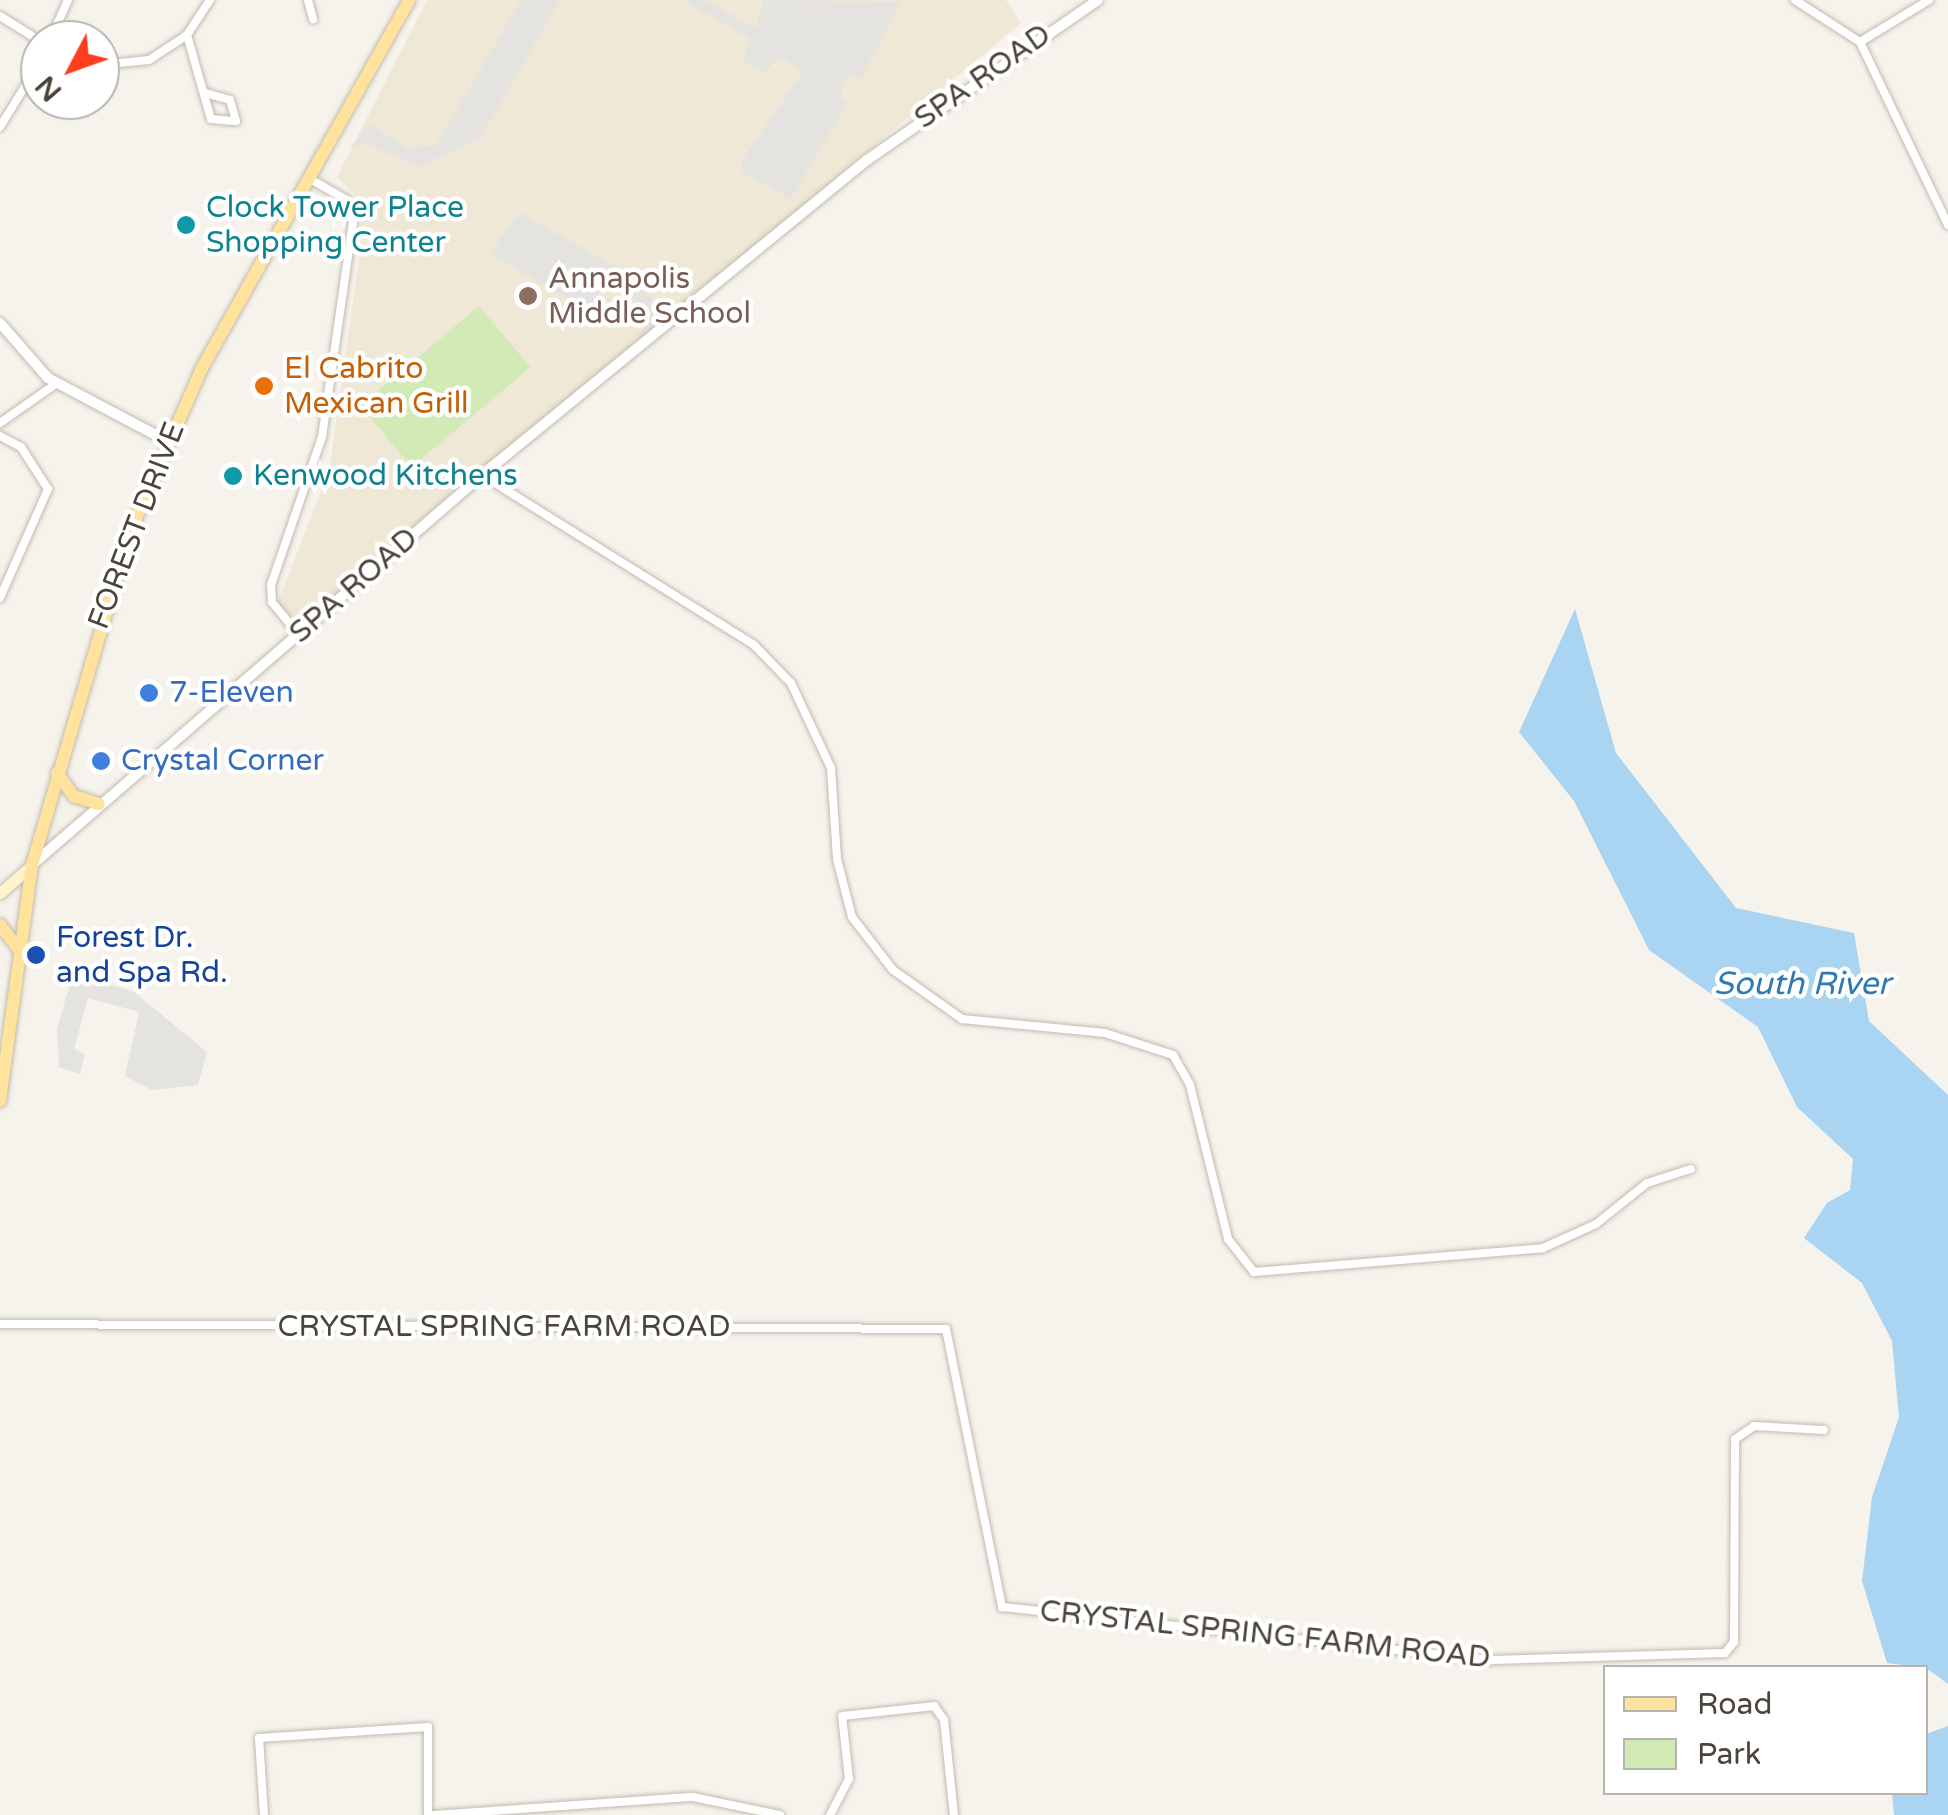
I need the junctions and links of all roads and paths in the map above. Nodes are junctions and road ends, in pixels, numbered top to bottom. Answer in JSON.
{"nodes":[{"id":1,"x":210,"y":0,"type":"edge"},
{"id":2,"x":308,"y":0,"type":"edge"},
{"id":3,"x":409,"y":0,"type":"edge"},
{"id":4,"x":1098,"y":0,"type":"edge"},
{"id":5,"x":1796,"y":0,"type":"edge"},
{"id":6,"x":1929,"y":0,"type":"edge"},
{"id":7,"x":313,"y":19,"type":"dead end"},
{"id":8,"x":187,"y":35,"type":"junction"},
{"id":9,"x":1860,"y":42,"type":"junction"},
{"id":10,"x":120,"y":63,"type":"edge"},
{"id":11,"x":204,"y":92,"type":"junction"},
{"id":12,"x":20,"y":94,"type":"edge"},
{"id":13,"x":0,"y":126,"type":"edge"},
{"id":14,"x":310,"y":179,"type":"junction"},
{"id":15,"x":1947,"y":221,"type":"edge"},
{"id":16,"x":2,"y":330,"type":"edge"},
{"id":17,"x":56,"y":384,"type":"junction"},
{"id":18,"x":0,"y":424,"type":"edge"},
{"id":19,"x":0,"y":436,"type":"edge"},
{"id":20,"x":167,"y":441,"type":"junction"},
{"id":21,"x":482,"y":474,"type":"junction"},
{"id":22,"x":2,"y":599,"type":"edge"},
{"id":23,"x":298,"y":634,"type":"junction"},
{"id":24,"x":58,"y":773,"type":"junction"},
{"id":25,"x":99,"y":804,"type":"junction"},
{"id":26,"x":32,"y":865,"type":"junction"},
{"id":27,"x":0,"y":892,"type":"edge"},
{"id":28,"x":0,"y":925,"type":"edge"},
{"id":29,"x":21,"y":952,"type":"junction"},
{"id":30,"x":0,"y":1101,"type":"edge"},
{"id":31,"x":1691,"y":1169,"type":"dead end"},
{"id":32,"x":0,"y":1324,"type":"edge"},
{"id":33,"x":1824,"y":1430,"type":"dead end"},
{"id":34,"x":264,"y":1815,"type":"edge"},
{"id":35,"x":431,"y":1815,"type":"edge"},
{"id":36,"x":780,"y":1815,"type":"edge"},
{"id":37,"x":830,"y":1815,"type":"edge"},
{"id":38,"x":954,"y":1815,"type":"edge"}],
"edges":[{"from":1,"to":8,"type":"street"},
{"from":2,"to":7,"type":"street"},
{"from":3,"to":14,"type":"main road","name":"FOREST DRIVE"},
{"from":4,"to":21,"type":"street","name":"SPA ROAD"},
{"from":5,"to":9,"type":"street"},
{"from":6,"to":9,"type":"street"},
{"from":8,"to":10,"type":"street"},
{"from":8,"to":11,"type":"street"},
{"from":9,"to":15,"type":"street"},
{"from":11,"to":11,"type":"street"},
{"from":12,"to":13,"type":"street"},
{"from":14,"to":20,"type":"main road","name":"FOREST DRIVE"},
{"from":14,"to":23,"type":"street"},
{"from":16,"to":17,"type":"street"},
{"from":17,"to":18,"type":"street"},
{"from":17,"to":20,"type":"street"},
{"from":19,"to":22,"type":"street"},
{"from":20,"to":24,"type":"main road","name":"FOREST DRIVE"},
{"from":21,"to":23,"type":"street","name":"SPA ROAD"},
{"from":21,"to":31,"type":"street"},
{"from":23,"to":25,"type":"street","name":"SPA ROAD"},
{"from":24,"to":25,"type":"main road"},
{"from":24,"to":26,"type":"main road","name":"FOREST DRIVE"},
{"from":25,"to":26,"type":"street","name":"SPA ROAD"},
{"from":26,"to":27,"type":"main road","name":"SPA ROAD"},
{"from":26,"to":29,"type":"main road","name":"FOREST DRIVE"},
{"from":28,"to":29,"type":"main road"},
{"from":29,"to":30,"type":"main road","name":"FOREST DRIVE"},
{"from":32,"to":33,"type":"street","name":"CRYSTAL SPRING FARM ROAD"},
{"from":34,"to":35,"type":"street"},
{"from":35,"to":36,"type":"street"},
{"from":37,"to":38,"type":"street"}]}
